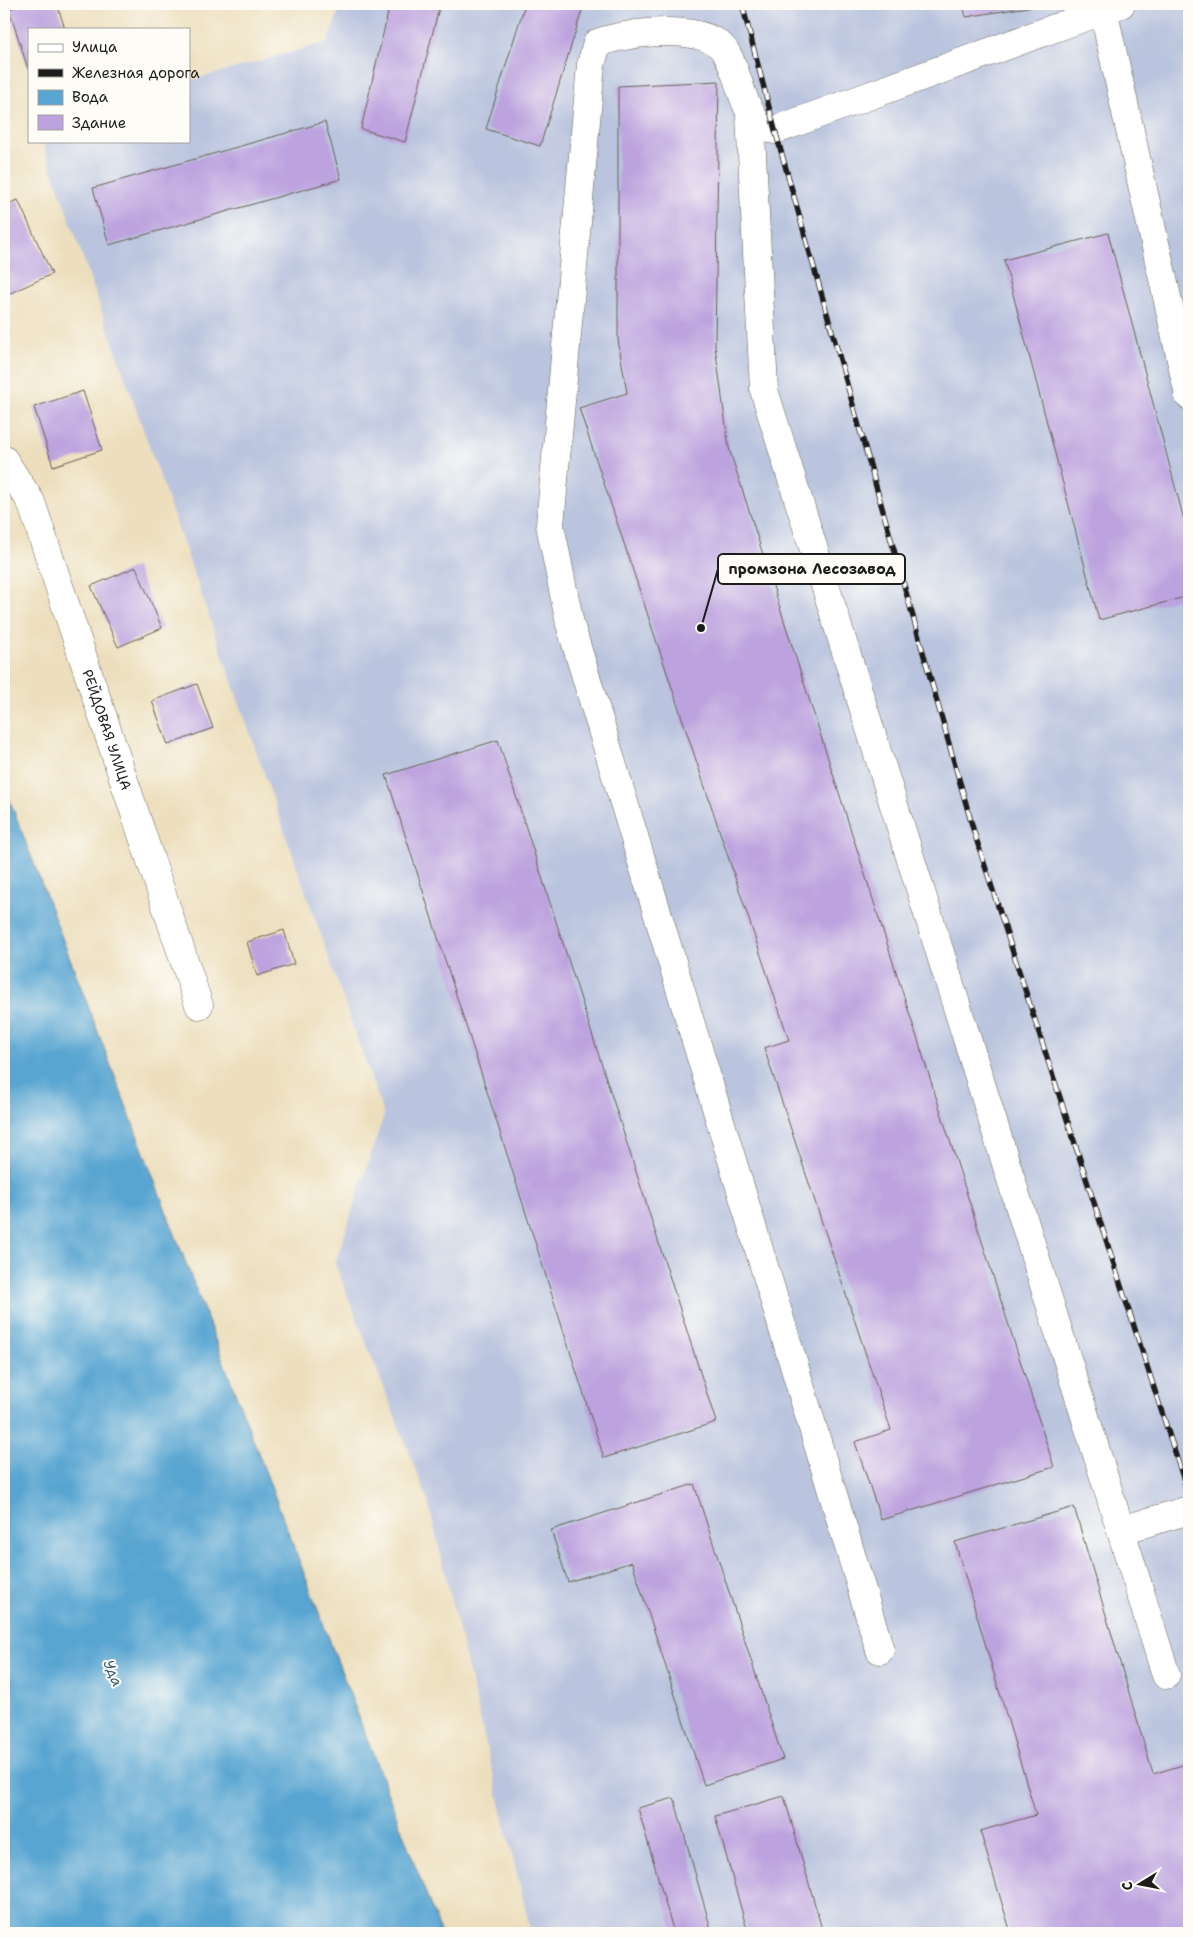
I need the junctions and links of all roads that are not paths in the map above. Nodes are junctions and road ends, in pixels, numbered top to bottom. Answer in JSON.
{"nodes":[{"id":1,"x":1112,"y":6,"type":"edge"},
{"id":2,"x":750,"y":115,"type":"junction"},
{"id":3,"x":1189,"y":396,"type":"edge"},
{"id":4,"x":4,"y":460,"type":"edge"},
{"id":5,"x":199,"y":1005,"type":"dead end"},
{"id":6,"x":1189,"y":1510,"type":"edge"},
{"id":7,"x":1122,"y":1530,"type":"junction"},
{"id":8,"x":880,"y":1650,"type":"dead end"},
{"id":9,"x":1166,"y":1675,"type":"dead end"}],
"edges":[{"from":1,"to":2,"type":"street"},
{"from":1,"to":3,"type":"street"},
{"from":2,"to":7,"type":"street"},
{"from":2,"to":8,"type":"street"},
{"from":4,"to":5,"type":"street","name":"РЕЙДОВАЯ УЛИЦА"},
{"from":6,"to":7,"type":"street"},
{"from":7,"to":9,"type":"street"}]}
